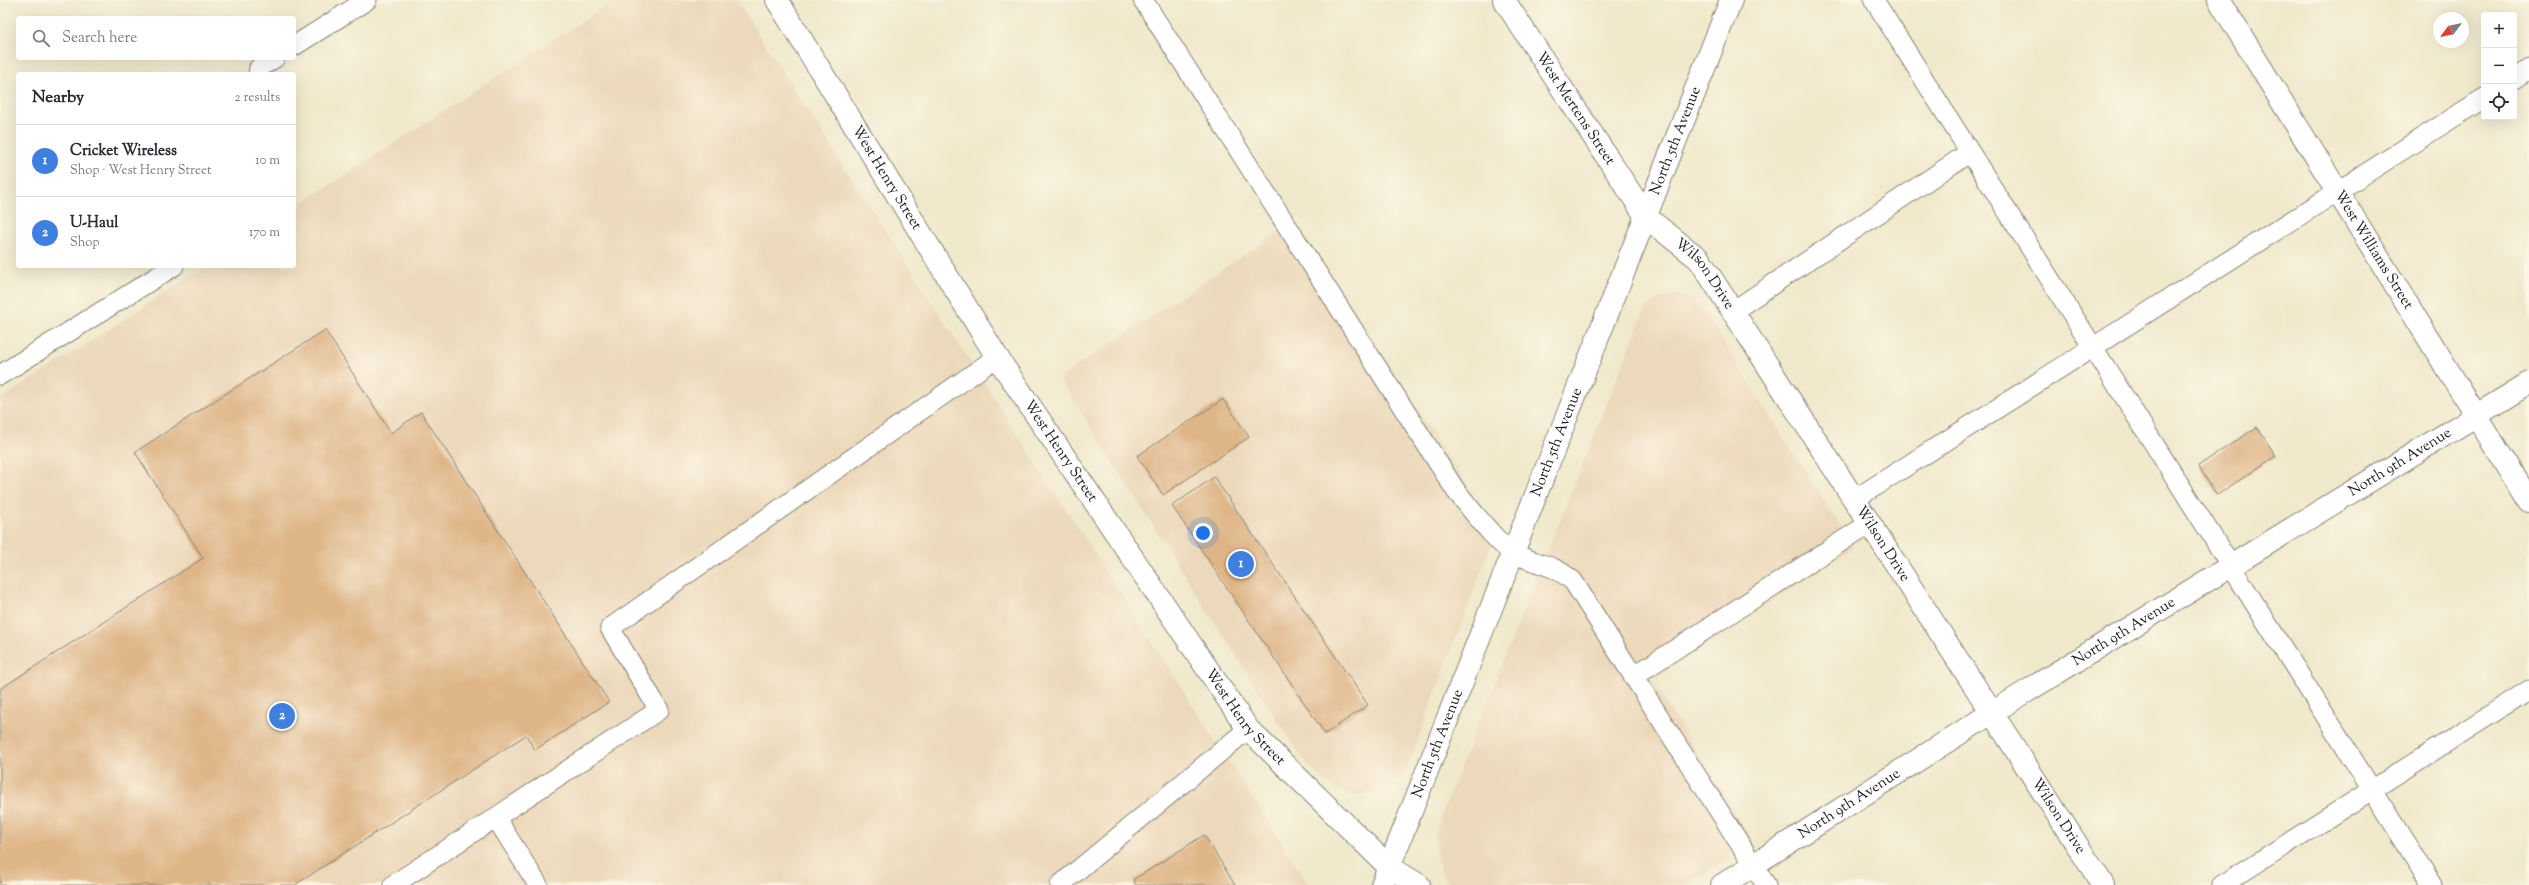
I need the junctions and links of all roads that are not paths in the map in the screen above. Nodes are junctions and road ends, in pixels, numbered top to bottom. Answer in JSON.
{"nodes":[{"id":1,"x":367,"y":0,"type":"edge"},
{"id":2,"x":777,"y":0,"type":"edge"},
{"id":3,"x":1143,"y":0,"type":"edge"},
{"id":4,"x":1504,"y":0,"type":"edge"},
{"id":5,"x":1731,"y":0,"type":"edge"},
{"id":6,"x":1874,"y":0,"type":"edge"},
{"id":7,"x":2219,"y":0,"type":"edge"},
{"id":8,"x":296,"y":45,"type":"edge"},
{"id":9,"x":272,"y":60,"type":"edge"},
{"id":10,"x":2529,"y":69,"type":"edge"},
{"id":11,"x":258,"y":72,"type":"edge"},
{"id":12,"x":2517,"y":77,"type":"edge"},
{"id":13,"x":2481,"y":100,"type":"edge"},
{"id":14,"x":1970,"y":152,"type":"junction"},
{"id":15,"x":2337,"y":192,"type":"junction"},
{"id":16,"x":1647,"y":218,"type":"junction"},
{"id":17,"x":171,"y":268,"type":"edge"},
{"id":18,"x":1733,"y":311,"type":"junction"},
{"id":19,"x":2094,"y":347,"type":"junction"},
{"id":20,"x":997,"y":357,"type":"junction"},
{"id":21,"x":0,"y":375,"type":"edge"},
{"id":22,"x":2529,"y":383,"type":"edge"},
{"id":23,"x":2476,"y":416,"type":"junction"},
{"id":24,"x":1855,"y":499,"type":"junction"},
{"id":25,"x":2529,"y":501,"type":"edge"},
{"id":26,"x":1870,"y":523,"type":"junction"},
{"id":27,"x":1514,"y":554,"type":"junction"},
{"id":28,"x":2231,"y":566,"type":"junction"},
{"id":29,"x":1634,"y":676,"type":"junction"},
{"id":30,"x":2529,"y":690,"type":"edge"},
{"id":31,"x":1993,"y":712,"type":"junction"},
{"id":32,"x":1248,"y":729,"type":"junction"},
{"id":33,"x":2372,"y":790,"type":"junction"},
{"id":34,"x":496,"y":818,"type":"junction"},
{"id":35,"x":1753,"y":865,"type":"junction"},
{"id":36,"x":1386,"y":876,"type":"edge"},
{"id":37,"x":393,"y":885,"type":"edge"},
{"id":38,"x":538,"y":885,"type":"edge"},
{"id":39,"x":1060,"y":885,"type":"edge"},
{"id":40,"x":1419,"y":885,"type":"edge"},
{"id":41,"x":1722,"y":885,"type":"edge"},
{"id":42,"x":1766,"y":885,"type":"edge"},
{"id":43,"x":2103,"y":885,"type":"edge"},
{"id":44,"x":2222,"y":885,"type":"edge"},
{"id":45,"x":2432,"y":885,"type":"edge"}],
"edges":[{"from":1,"to":8,"type":"lane"},
{"from":2,"to":20,"type":"street","name":"West Henry Street"},
{"from":3,"to":27,"type":"lane"},
{"from":4,"to":16,"type":"street","name":"West Mertens Street"},
{"from":5,"to":16,"type":"street","name":"North 5th Avenue"},
{"from":6,"to":14,"type":"lane"},
{"from":7,"to":15,"type":"street","name":"West Williams Street"},
{"from":9,"to":11,"type":"lane"},
{"from":10,"to":12,"type":"lane"},
{"from":13,"to":15,"type":"lane"},
{"from":14,"to":18,"type":"lane"},
{"from":14,"to":19,"type":"lane"},
{"from":15,"to":19,"type":"lane"},
{"from":15,"to":23,"type":"street","name":"West Williams Street"},
{"from":16,"to":18,"type":"street","name":"Wilson Drive"},
{"from":16,"to":27,"type":"street","name":"North 5th Avenue"},
{"from":17,"to":21,"type":"lane"},
{"from":18,"to":24,"type":"street","name":"Wilson Drive"},
{"from":19,"to":24,"type":"lane"},
{"from":19,"to":28,"type":"lane"},
{"from":20,"to":32,"type":"street","name":"West Henry Street"},
{"from":20,"to":34,"type":"lane"},
{"from":22,"to":23,"type":"street","name":"North 9th Avenue"},
{"from":23,"to":25,"type":"street","name":"West Williams Street"},
{"from":23,"to":28,"type":"street","name":"North 9th Avenue"},
{"from":24,"to":26,"type":"street","name":"Wilson Drive"},
{"from":26,"to":29,"type":"lane"},
{"from":26,"to":31,"type":"street","name":"Wilson Drive"},
{"from":27,"to":29,"type":"lane"},
{"from":27,"to":36,"type":"street","name":"North 5th Avenue"},
{"from":28,"to":31,"type":"street","name":"North 9th Avenue"},
{"from":28,"to":33,"type":"lane"},
{"from":29,"to":35,"type":"lane"},
{"from":30,"to":33,"type":"lane"},
{"from":31,"to":35,"type":"street","name":"North 9th Avenue"},
{"from":31,"to":43,"type":"street","name":"Wilson Drive"},
{"from":32,"to":36,"type":"street","name":"West Henry Street"},
{"from":32,"to":39,"type":"lane"},
{"from":33,"to":44,"type":"lane"},
{"from":33,"to":45,"type":"lane"},
{"from":34,"to":37,"type":"lane"},
{"from":34,"to":38,"type":"lane"},
{"from":35,"to":41,"type":"street","name":"North 9th Avenue"},
{"from":35,"to":42,"type":"lane"},
{"from":36,"to":40,"type":"street","name":"West Henry Street"}]}
